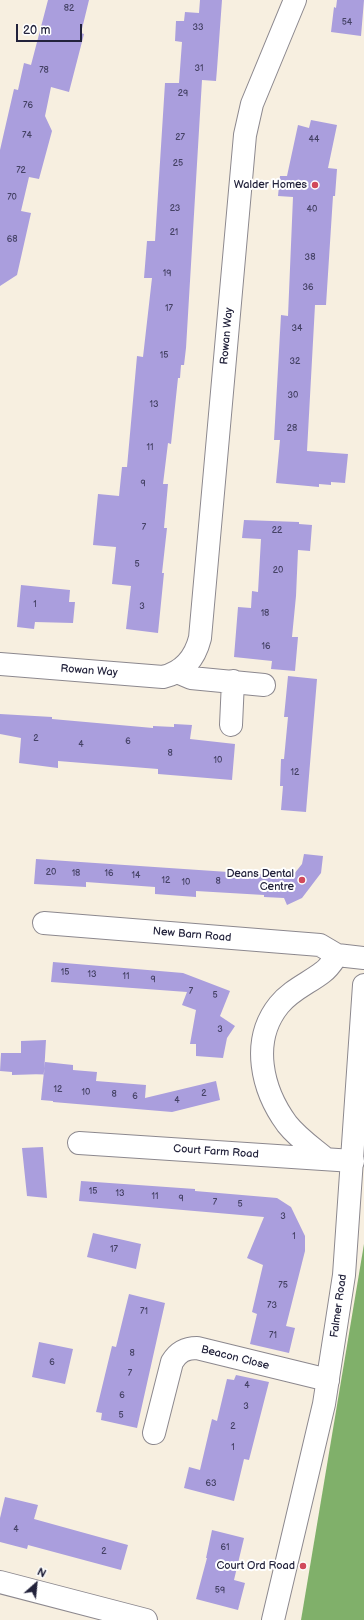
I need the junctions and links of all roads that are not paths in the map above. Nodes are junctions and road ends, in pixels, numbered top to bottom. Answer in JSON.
{"nodes":[{"id":1,"x":295,"y":0,"type":"edge"},
{"id":2,"x":0,"y":664,"type":"edge"},
{"id":3,"x":177,"y":672,"type":"junction"},
{"id":4,"x":233,"y":681,"type":"junction"},
{"id":5,"x":264,"y":685,"type":"dead end"},
{"id":6,"x":231,"y":725,"type":"dead end"},
{"id":7,"x":44,"y":924,"type":"dead end"},
{"id":8,"x":337,"y":956,"type":"junction"},
{"id":9,"x":364,"y":958,"type":"edge"},
{"id":10,"x":364,"y":985,"type":"edge"},
{"id":11,"x":80,"y":1143,"type":"dead end"},
{"id":12,"x":326,"y":1159,"type":"junction"},
{"id":13,"x":353,"y":1161,"type":"junction"},
{"id":14,"x":328,"y":1380,"type":"junction"},
{"id":15,"x":154,"y":1433,"type":"dead end"},
{"id":16,"x":0,"y":1582,"type":"edge"},
{"id":17,"x":146,"y":1620,"type":"edge"},
{"id":18,"x":273,"y":1620,"type":"edge"}],
"edges":[{"from":1,"to":3,"type":"street","name":"Rowan Way"},
{"from":2,"to":3,"type":"street","name":"Rowan Way"},
{"from":3,"to":4,"type":"street"},
{"from":4,"to":5,"type":"street"},
{"from":4,"to":6,"type":"street"},
{"from":7,"to":8,"type":"street","name":"New Barn Road"},
{"from":8,"to":9,"type":"street","name":"New Barn Road"},
{"from":8,"to":12,"type":"street"},
{"from":10,"to":13,"type":"street","name":"Falmer Road"},
{"from":11,"to":12,"type":"street","name":"Court Farm Road"},
{"from":12,"to":13,"type":"street","name":"Court Farm Road"},
{"from":13,"to":14,"type":"street","name":"Falmer Road"},
{"from":14,"to":15,"type":"street","name":"Beacon Close"},
{"from":14,"to":18,"type":"street","name":"Falmer Road"},
{"from":16,"to":17,"type":"street"}]}
